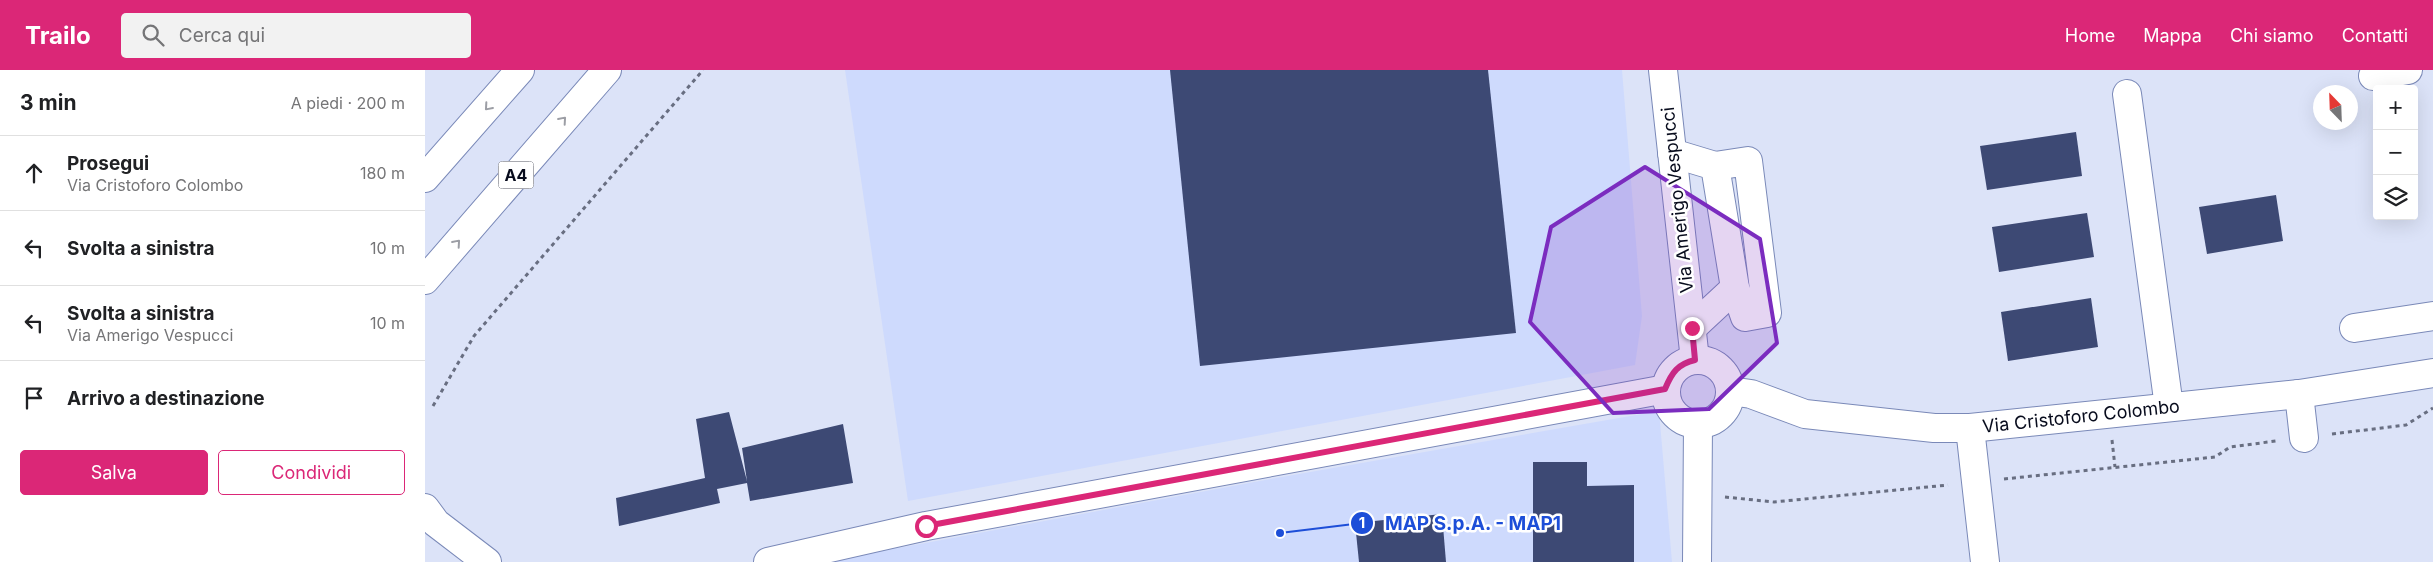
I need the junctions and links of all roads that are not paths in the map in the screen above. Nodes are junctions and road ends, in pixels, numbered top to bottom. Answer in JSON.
{"nodes":[{"id":1,"x":520,"y":70,"type":"edge"},
{"id":2,"x":607,"y":70,"type":"edge"},
{"id":3,"x":1663,"y":70,"type":"edge"},
{"id":4,"x":2408,"y":70,"type":"edge"},
{"id":5,"x":2373,"y":76,"type":"dead end"},
{"id":6,"x":2127,"y":94,"type":"dead end"},
{"id":7,"x":1672,"y":153,"type":"junction"},
{"id":8,"x":1715,"y":166,"type":"junction"},
{"id":9,"x":425,"y":178,"type":"edge"},
{"id":10,"x":425,"y":280,"type":"edge"},
{"id":11,"x":1735,"y":288,"type":"junction"},
{"id":12,"x":2433,"y":316,"type":"edge"},
{"id":13,"x":1692,"y":328,"type":"junction"},
{"id":14,"x":2354,"y":328,"type":"dead end"},
{"id":15,"x":1695,"y":360,"type":"junction"},
{"id":16,"x":2433,"y":373,"type":"edge"},
{"id":17,"x":1665,"y":389,"type":"junction"},
{"id":18,"x":1730,"y":391,"type":"junction"},
{"id":19,"x":2299,"y":394,"type":"junction"},
{"id":20,"x":2169,"y":407,"type":"junction"},
{"id":21,"x":1698,"y":424,"type":"junction"},
{"id":22,"x":1970,"y":428,"type":"junction"},
{"id":23,"x":2304,"y":438,"type":"road end"},
{"id":24,"x":425,"y":508,"type":"edge"},
{"id":25,"x":926,"y":526,"type":"junction"},
{"id":26,"x":487,"y":562,"type":"edge"},
{"id":27,"x":768,"y":562,"type":"edge"},
{"id":28,"x":840,"y":562,"type":"edge"},
{"id":29,"x":1697,"y":562,"type":"edge"},
{"id":30,"x":1985,"y":562,"type":"edge"}],
"edges":[{"from":1,"to":9,"type":"main road","one_way":true},
{"from":10,"to":2,"type":"main road","number":"A4","one_way":true},
{"from":3,"to":7,"type":"main road","name":"Via Amerigo Vespucci"},
{"from":4,"to":5,"type":"main road"},
{"from":6,"to":20,"type":"main road"},
{"from":7,"to":8,"type":"main road"},
{"from":7,"to":13,"type":"main road","name":"Via Amerigo Vespucci"},
{"from":8,"to":11,"type":"main road"},
{"from":8,"to":11,"type":"main road"},
{"from":11,"to":13,"type":"main road"},
{"from":12,"to":14,"type":"main road"},
{"from":13,"to":15,"type":"main road","name":"Via Amerigo Vespucci"},
{"from":15,"to":17,"type":"main road"},
{"from":15,"to":18,"type":"main road"},
{"from":16,"to":19,"type":"main road","name":"Via Cristoforo Colombo"},
{"from":17,"to":21,"type":"main road"},
{"from":17,"to":25,"type":"main road"},
{"from":18,"to":21,"type":"main road"},
{"from":18,"to":22,"type":"main road","name":"Via Cristoforo Colombo"},
{"from":19,"to":20,"type":"main road","name":"Via Cristoforo Colombo"},
{"from":19,"to":23,"type":"main road"},
{"from":20,"to":22,"type":"main road","name":"Via Cristoforo Colombo"},
{"from":21,"to":29,"type":"main road"},
{"from":22,"to":30,"type":"main road"},
{"from":24,"to":26,"type":"main road"},
{"from":25,"to":27,"type":"main road"},
{"from":25,"to":28,"type":"main road"}]}
